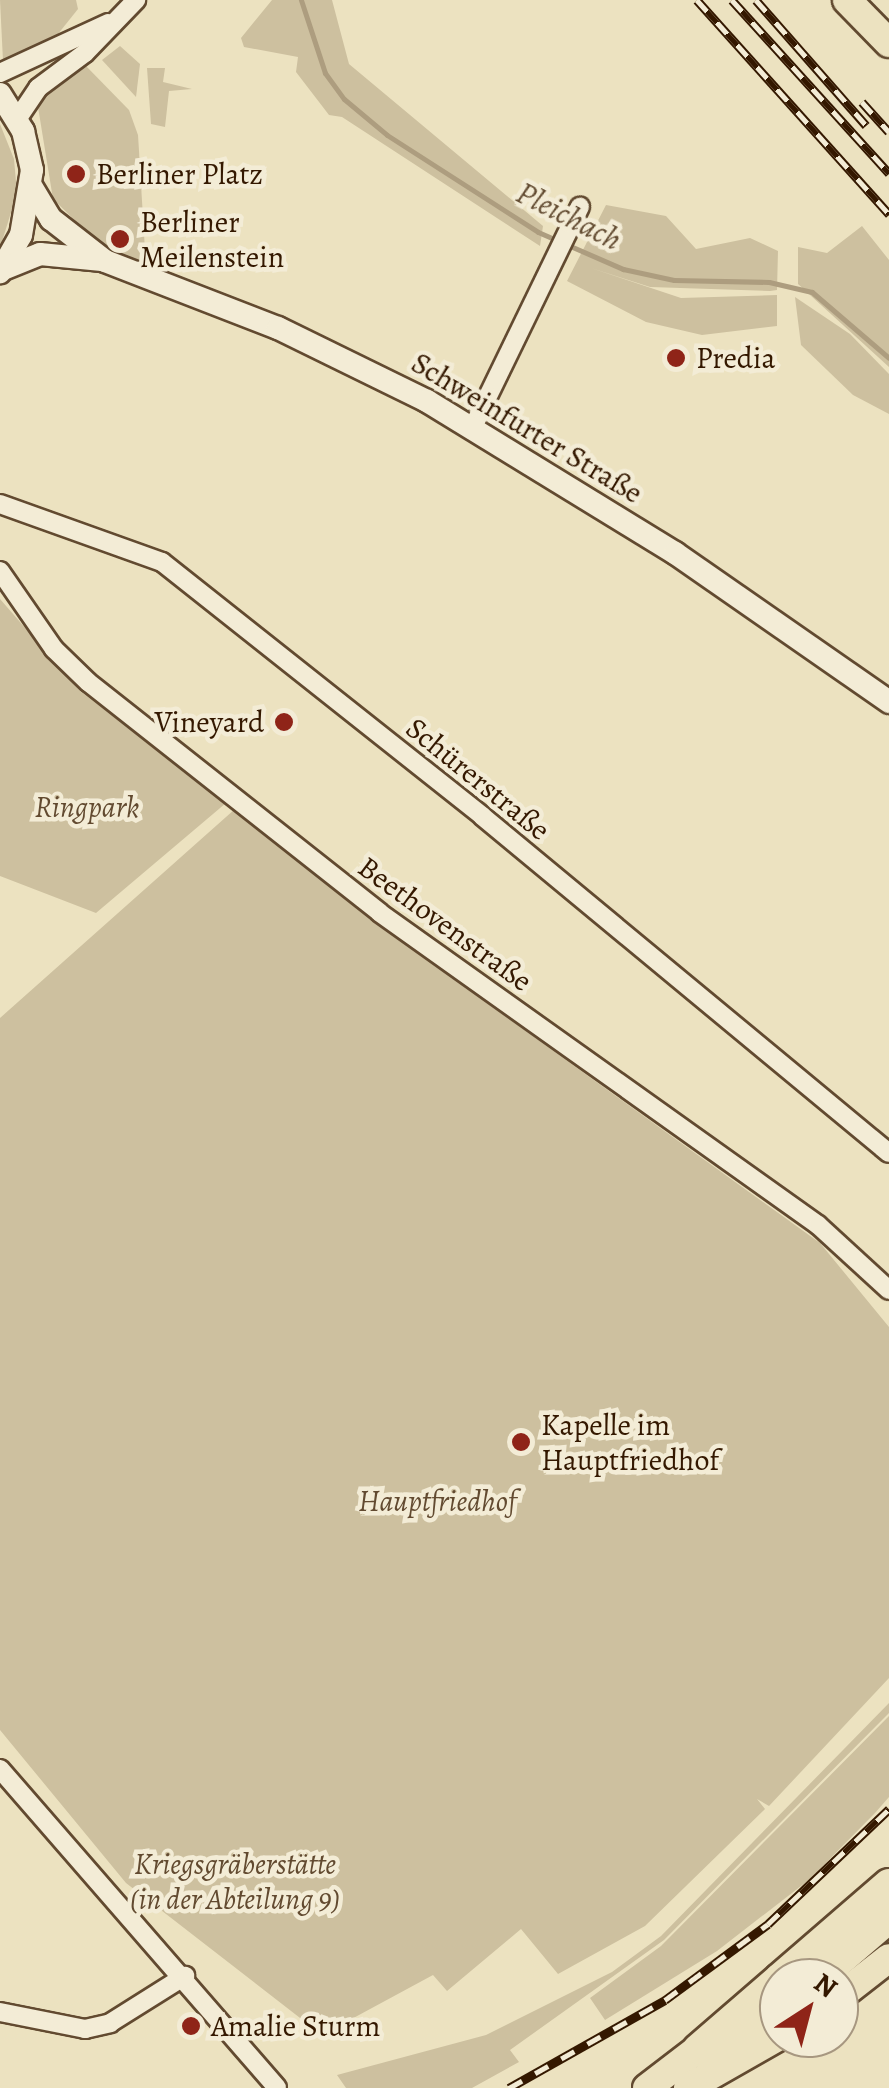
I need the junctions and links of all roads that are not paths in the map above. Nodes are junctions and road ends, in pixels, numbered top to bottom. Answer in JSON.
{"nodes":[{"id":1,"x":136,"y":0,"type":"edge"},
{"id":2,"x":847,"y":0,"type":"edge"},
{"id":3,"x":108,"y":23,"type":"junction"},
{"id":4,"x":889,"y":43,"type":"edge"},
{"id":5,"x":0,"y":73,"type":"edge"},
{"id":6,"x":0,"y":94,"type":"edge"},
{"id":7,"x":18,"y":118,"type":"junction"},
{"id":8,"x":31,"y":186,"type":"junction"},
{"id":9,"x":580,"y":206,"type":"dead end"},
{"id":10,"x":105,"y":261,"type":"junction"},
{"id":11,"x":1,"y":270,"type":"edge"},
{"id":12,"x":473,"y":427,"type":"junction"},
{"id":13,"x":0,"y":504,"type":"edge"},
{"id":14,"x":0,"y":571,"type":"edge"},
{"id":15,"x":889,"y":702,"type":"edge"},
{"id":16,"x":889,"y":1153,"type":"edge"},
{"id":17,"x":889,"y":1290,"type":"edge"},
{"id":18,"x":0,"y":1769,"type":"edge"},
{"id":19,"x":889,"y":1884,"type":"edge"},
{"id":20,"x":889,"y":1918,"type":"edge"},
{"id":21,"x":804,"y":1958,"type":"edge"},
{"id":22,"x":842,"y":1958,"type":"edge"},
{"id":23,"x":889,"y":1958,"type":"edge"},
{"id":24,"x":184,"y":1976,"type":"junction"},
{"id":25,"x":859,"y":1981,"type":"edge"},
{"id":26,"x":759,"y":2001,"type":"edge"},
{"id":27,"x":0,"y":2012,"type":"edge"},
{"id":28,"x":759,"y":2025,"type":"edge"},
{"id":29,"x":759,"y":2042,"type":"edge"},
{"id":30,"x":705,"y":2059,"type":"junction"},
{"id":31,"x":270,"y":2084,"type":"edge"},
{"id":32,"x":647,"y":2088,"type":"edge"},
{"id":33,"x":688,"y":2088,"type":"edge"}],
"edges":[{"from":1,"to":3,"type":"street"},
{"from":2,"to":4,"type":"main road"},
{"from":3,"to":5,"type":"street"},
{"from":3,"to":7,"type":"street"},
{"from":6,"to":7,"type":"main road"},
{"from":7,"to":8,"type":"main road"},
{"from":8,"to":10,"type":"main road","name":"Schweinfurter Straße"},
{"from":8,"to":11,"type":"main road"},
{"from":9,"to":12,"type":"street"},
{"from":10,"to":11,"type":"main road","name":"Schweinfurter Straße"},
{"from":10,"to":12,"type":"main road","name":"Schweinfurter Straße"},
{"from":12,"to":15,"type":"main road","name":"Schweinfurter Straße"},
{"from":13,"to":16,"type":"street","name":"Schürerstraße"},
{"from":14,"to":17,"type":"street","name":"Beethovenstraße"},
{"from":18,"to":24,"type":"street"},
{"from":19,"to":21,"type":"highway"},
{"from":20,"to":22,"type":"highway"},
{"from":23,"to":25,"type":"main road"},
{"from":24,"to":27,"type":"street"},
{"from":24,"to":31,"type":"street"},
{"from":26,"to":30,"type":"highway"},
{"from":28,"to":30,"type":"highway"},
{"from":29,"to":30,"type":"main road"},
{"from":30,"to":32,"type":"main road"},
{"from":30,"to":33,"type":"main road"}]}
